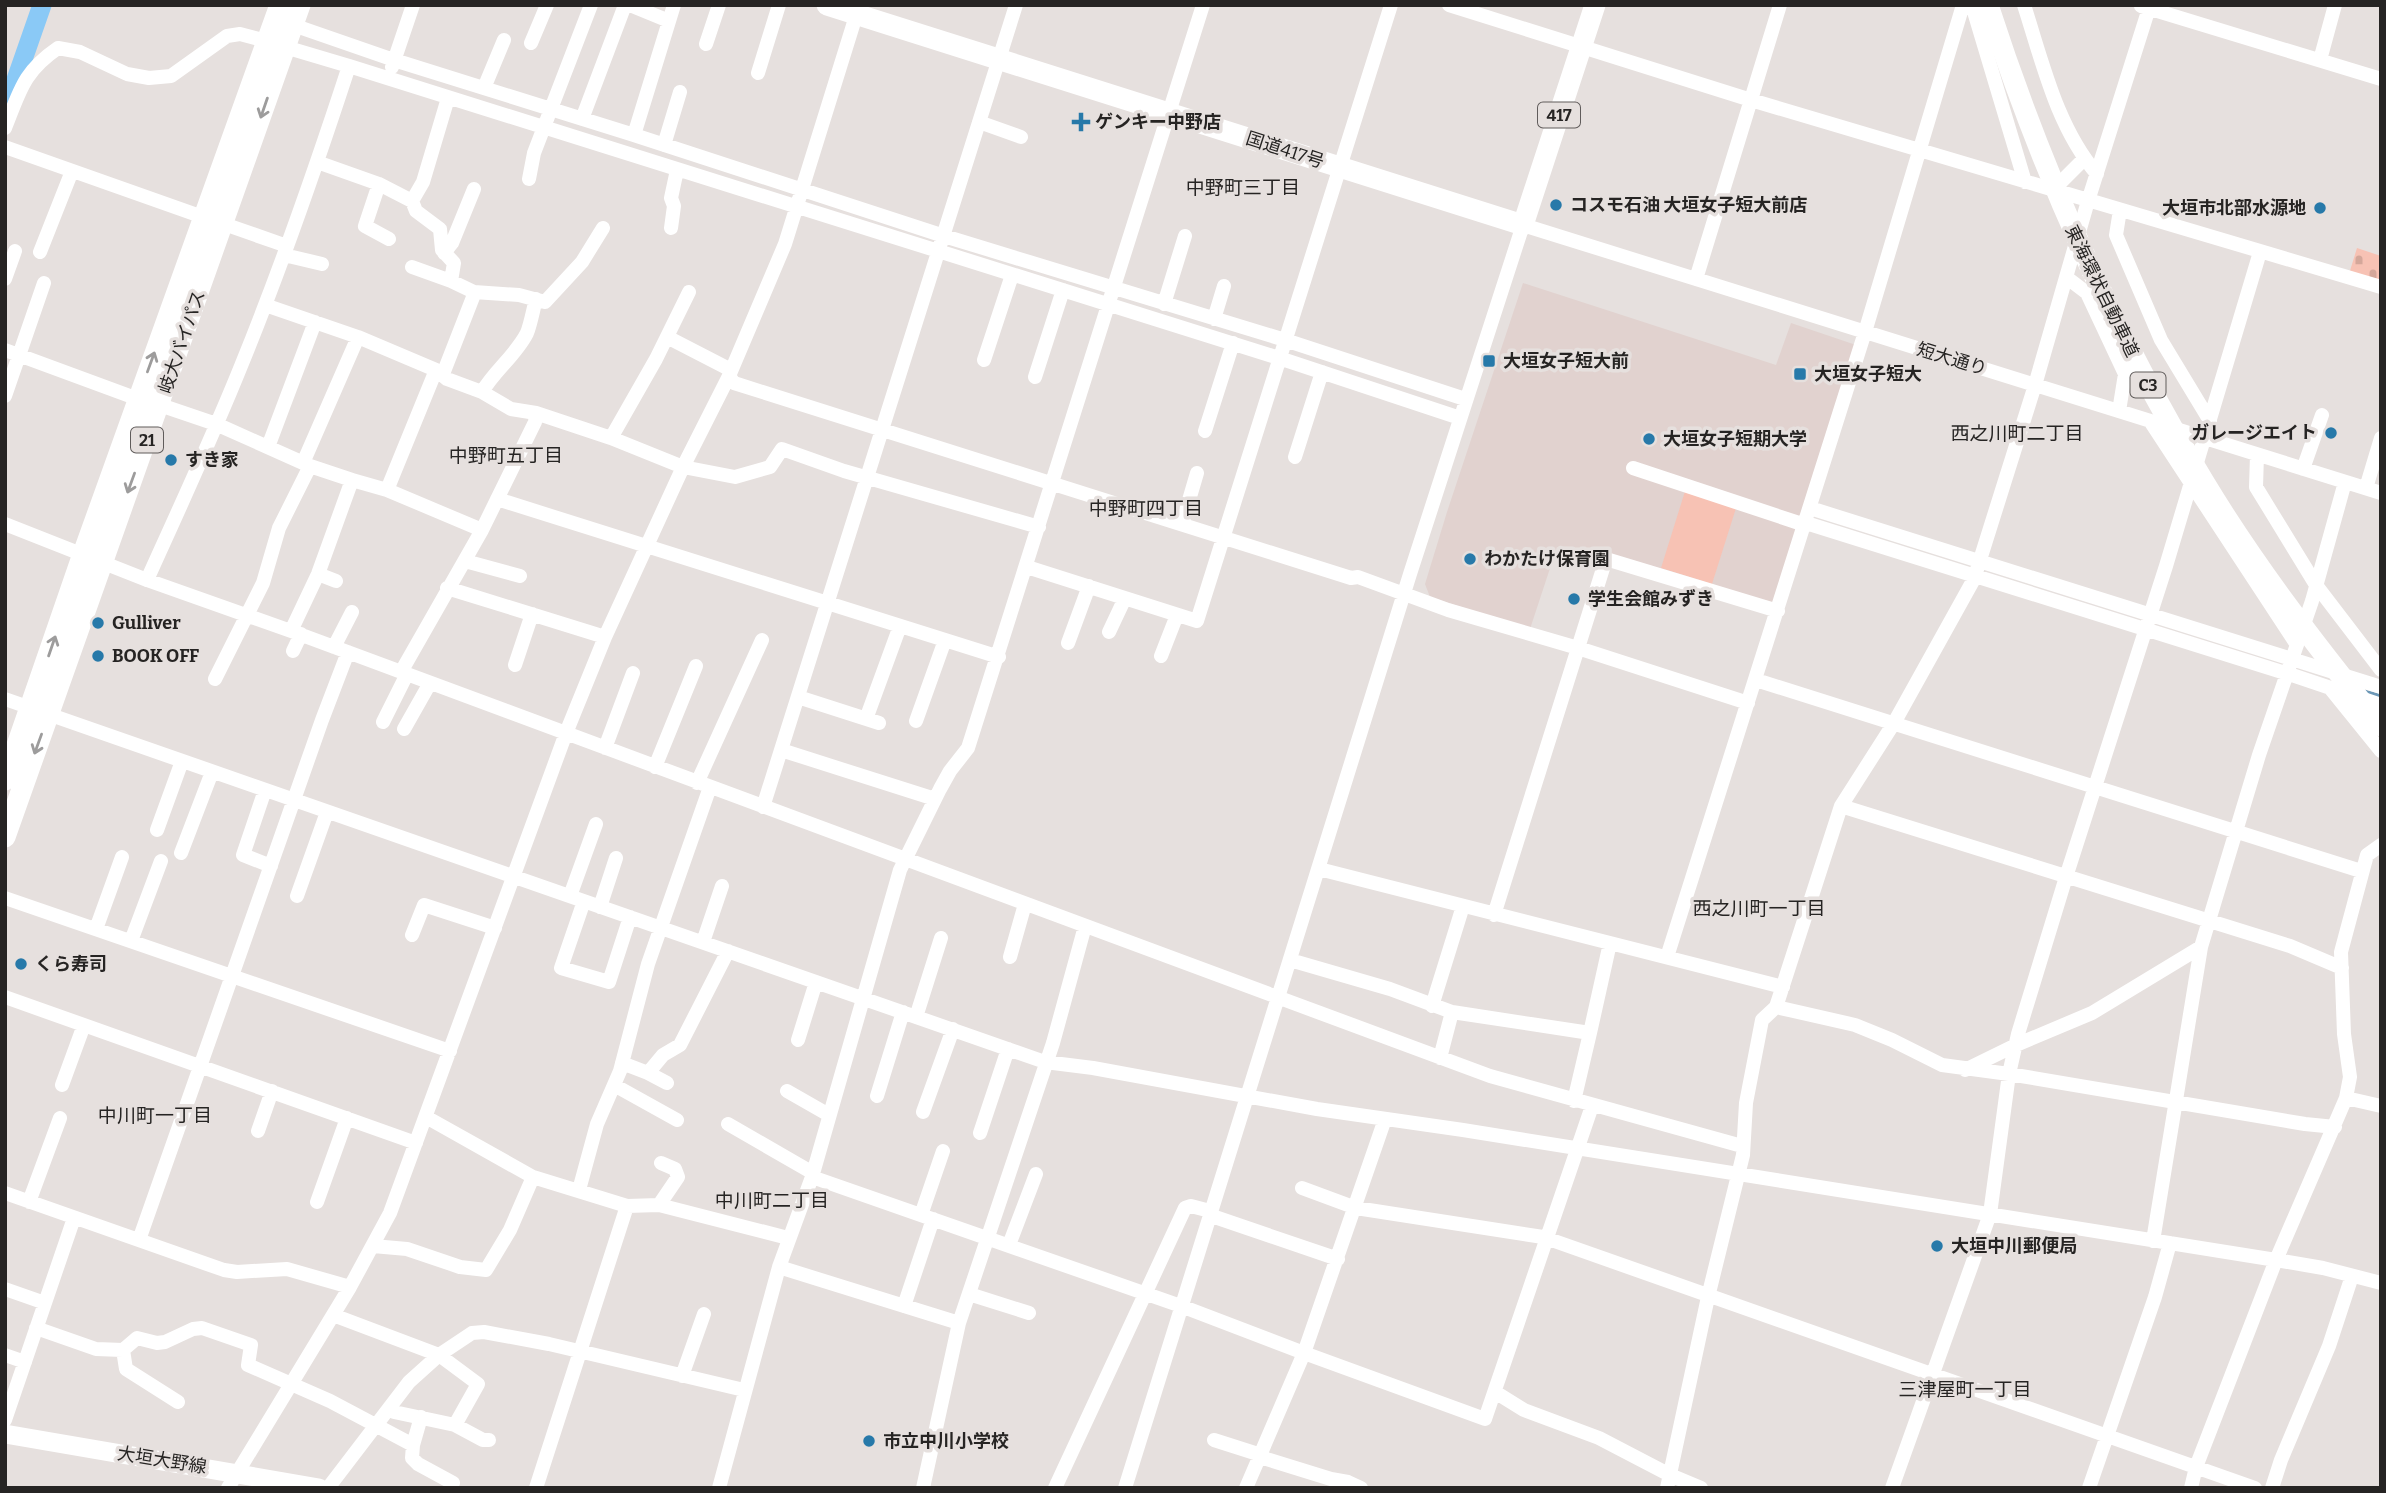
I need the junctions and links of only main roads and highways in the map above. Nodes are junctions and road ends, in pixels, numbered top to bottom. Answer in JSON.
{"nodes":[{"id":1,"x":280,"y":5,"type":"edge"},
{"id":2,"x":827,"y":5,"type":"edge"},
{"id":3,"x":1595,"y":5,"type":"edge"},
{"id":4,"x":1988,"y":5,"type":"edge"},
{"id":5,"x":858,"y":10,"type":"edge"},
{"id":6,"x":283,"y":33,"type":"edge"},
{"id":7,"x":92,"y":558,"type":"junction"},
{"id":8,"x":40,"y":711,"type":"junction"},
{"id":9,"x":2381,"y":726,"type":"edge"},
{"id":10,"x":5,"y":780,"type":"edge"},
{"id":11,"x":5,"y":837,"type":"edge"},
{"id":12,"x":5,"y":1434,"type":"edge"},
{"id":13,"x":233,"y":1480,"type":"edge"},
{"id":14,"x":319,"y":1488,"type":"edge"}],
"edges":[{"from":1,"to":6,"type":"highway","name":"岐大バイパス","number":"21"},
{"from":2,"to":5,"type":"highway","name":"国道417号"},
{"from":3,"to":5,"type":"highway","name":"国道417号","number":"417"},
{"from":4,"to":9,"type":"highway","name":"東海環状自動車道","number":"C3"},
{"from":6,"to":7,"type":"highway","name":"岐大バイパス","number":"21","one_way":true},
{"from":7,"to":6,"type":"highway","name":"岐大バイパス","number":"21","one_way":true},
{"from":7,"to":8,"type":"highway","name":"岐大バイパス","number":"21"},
{"from":8,"to":10,"type":"highway","name":"岐大バイパス","number":"21"},
{"from":8,"to":11,"type":"highway","name":"岐大バイパス","number":"21","one_way":true},
{"from":12,"to":13,"type":"main road","name":"大垣大野線"},
{"from":13,"to":14,"type":"main road","name":"大垣大野線"}]}
